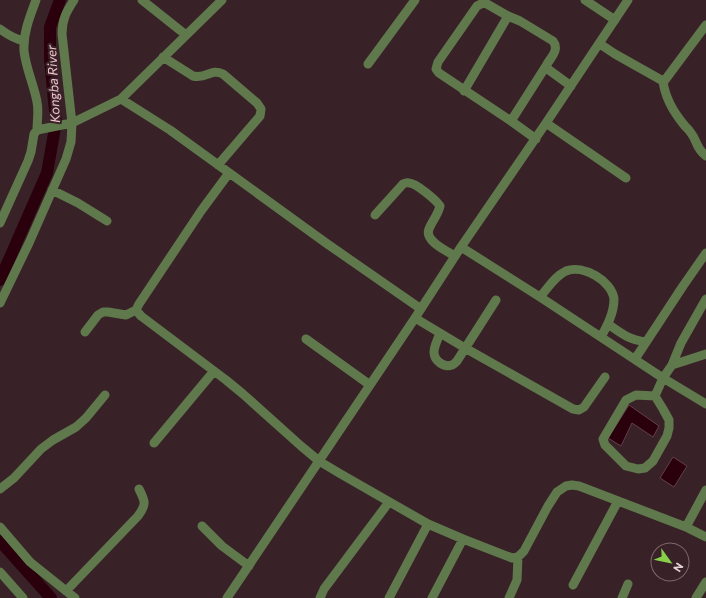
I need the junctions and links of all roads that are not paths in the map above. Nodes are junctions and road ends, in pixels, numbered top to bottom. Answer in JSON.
{"nodes":[{"id":1,"x":36,"y":0,"type":"edge"},
{"id":2,"x":74,"y":0,"type":"edge"},
{"id":3,"x":142,"y":0,"type":"edge"},
{"id":4,"x":415,"y":0,"type":"edge"},
{"id":5,"x":585,"y":0,"type":"edge"},
{"id":6,"x":628,"y":0,"type":"edge"},
{"id":7,"x":216,"y":2,"type":"edge"},
{"id":8,"x":508,"y":16,"type":"junction"},
{"id":9,"x":615,"y":20,"type":"junction"},
{"id":10,"x":706,"y":25,"type":"edge"},
{"id":11,"x":0,"y":29,"type":"edge"},
{"id":12,"x":186,"y":35,"type":"junction"},
{"id":13,"x":24,"y":41,"type":"junction"},
{"id":14,"x":600,"y":44,"type":"junction"},
{"id":15,"x":164,"y":57,"type":"junction"},
{"id":16,"x":368,"y":64,"type":"dead end"},
{"id":17,"x":546,"y":66,"type":"junction"},
{"id":18,"x":663,"y":81,"type":"junction"},
{"id":19,"x":571,"y":86,"type":"junction"},
{"id":20,"x":464,"y":91,"type":"junction"},
{"id":21,"x":121,"y":99,"type":"junction"},
{"id":22,"x":511,"y":121,"type":"junction"},
{"id":23,"x":546,"y":123,"type":"junction"},
{"id":24,"x":70,"y":124,"type":"junction"},
{"id":25,"x":39,"y":129,"type":"junction"},
{"id":26,"x":536,"y":139,"type":"junction"},
{"id":27,"x":706,"y":156,"type":"edge"},
{"id":28,"x":218,"y":165,"type":"junction"},
{"id":29,"x":229,"y":173,"type":"junction"},
{"id":30,"x":626,"y":178,"type":"dead end"},
{"id":31,"x":52,"y":190,"type":"junction"},
{"id":32,"x":375,"y":215,"type":"dead end"},
{"id":33,"x":107,"y":221,"type":"dead end"},
{"id":34,"x":0,"y":223,"type":"edge"},
{"id":35,"x":461,"y":247,"type":"junction"},
{"id":36,"x":706,"y":253,"type":"edge"},
{"id":37,"x":455,"y":256,"type":"junction"},
{"id":38,"x":540,"y":297,"type":"junction"},
{"id":39,"x":706,"y":299,"type":"edge"},
{"id":40,"x":496,"y":300,"type":"dead end"},
{"id":41,"x":0,"y":304,"type":"edge"},
{"id":42,"x":420,"y":309,"type":"junction"},
{"id":43,"x":136,"y":310,"type":"junction"},
{"id":44,"x":415,"y":318,"type":"junction"},
{"id":45,"x":608,"y":324,"type":"junction"},
{"id":46,"x":433,"y":329,"type":"junction"},
{"id":47,"x":85,"y":332,"type":"dead end"},
{"id":48,"x":601,"y":337,"type":"junction"},
{"id":49,"x":306,"y":339,"type":"dead end"},
{"id":50,"x":646,"y":342,"type":"junction"},
{"id":51,"x":465,"y":348,"type":"junction"},
{"id":52,"x":706,"y":354,"type":"edge"},
{"id":53,"x":635,"y":359,"type":"junction"},
{"id":54,"x":672,"y":365,"type":"junction"},
{"id":55,"x":214,"y":371,"type":"junction"},
{"id":56,"x":605,"y":377,"type":"dead end"},
{"id":57,"x":663,"y":378,"type":"junction"},
{"id":58,"x":370,"y":385,"type":"junction"},
{"id":59,"x":105,"y":396,"type":"dead end"},
{"id":60,"x":655,"y":396,"type":"junction"},
{"id":61,"x":706,"y":404,"type":"edge"},
{"id":62,"x":154,"y":443,"type":"dead end"},
{"id":63,"x":319,"y":460,"type":"junction"},
{"id":64,"x":0,"y":489,"type":"edge"},
{"id":65,"x":139,"y":489,"type":"dead end"},
{"id":66,"x":706,"y":490,"type":"edge"},
{"id":67,"x":618,"y":501,"type":"junction"},
{"id":68,"x":389,"y":502,"type":"junction"},
{"id":69,"x":428,"y":524,"type":"junction"},
{"id":70,"x":202,"y":526,"type":"dead end"},
{"id":71,"x":0,"y":527,"type":"edge"},
{"id":72,"x":686,"y":527,"type":"junction"},
{"id":73,"x":706,"y":537,"type":"edge"},
{"id":74,"x":463,"y":539,"type":"junction"},
{"id":75,"x":518,"y":557,"type":"junction"},
{"id":76,"x":249,"y":566,"type":"junction"},
{"id":77,"x":0,"y":572,"type":"edge"},
{"id":78,"x":706,"y":582,"type":"edge"},
{"id":79,"x":628,"y":584,"type":"dead end"},
{"id":80,"x":573,"y":585,"type":"dead end"},
{"id":81,"x":66,"y":591,"type":"junction"},
{"id":82,"x":23,"y":598,"type":"edge"},
{"id":83,"x":75,"y":598,"type":"edge"},
{"id":84,"x":227,"y":598,"type":"edge"},
{"id":85,"x":320,"y":598,"type":"edge"},
{"id":86,"x":389,"y":598,"type":"edge"},
{"id":87,"x":432,"y":598,"type":"edge"},
{"id":88,"x":509,"y":598,"type":"edge"},
{"id":89,"x":622,"y":598,"type":"edge"},
{"id":90,"x":696,"y":598,"type":"edge"}],
"edges":[{"from":1,"to":13,"type":"street"},
{"from":2,"to":24,"type":"street"},
{"from":3,"to":12,"type":"street"},
{"from":4,"to":16,"type":"street"},
{"from":5,"to":9,"type":"street"},
{"from":6,"to":9,"type":"street"},
{"from":7,"to":12,"type":"street"},
{"from":8,"to":17,"type":"street"},
{"from":8,"to":20,"type":"street"},
{"from":8,"to":20,"type":"street"},
{"from":9,"to":14,"type":"street"},
{"from":10,"to":18,"type":"street"},
{"from":11,"to":13,"type":"street"},
{"from":12,"to":15,"type":"street"},
{"from":13,"to":25,"type":"street"},
{"from":14,"to":18,"type":"street"},
{"from":14,"to":19,"type":"street"},
{"from":15,"to":21,"type":"street"},
{"from":15,"to":28,"type":"street"},
{"from":17,"to":19,"type":"street"},
{"from":17,"to":22,"type":"street"},
{"from":18,"to":27,"type":"street"},
{"from":19,"to":23,"type":"street"},
{"from":20,"to":22,"type":"street"},
{"from":21,"to":24,"type":"street"},
{"from":21,"to":28,"type":"street"},
{"from":22,"to":26,"type":"street"},
{"from":23,"to":26,"type":"street"},
{"from":23,"to":30,"type":"street"},
{"from":24,"to":25,"type":"street"},
{"from":24,"to":31,"type":"street"},
{"from":25,"to":34,"type":"street"},
{"from":26,"to":35,"type":"street"},
{"from":28,"to":29,"type":"street"},
{"from":29,"to":42,"type":"street"},
{"from":29,"to":43,"type":"street"},
{"from":31,"to":33,"type":"street"},
{"from":31,"to":41,"type":"street"},
{"from":32,"to":37,"type":"street"},
{"from":35,"to":37,"type":"street"},
{"from":35,"to":38,"type":"street"},
{"from":36,"to":50,"type":"street"},
{"from":37,"to":42,"type":"street"},
{"from":38,"to":45,"type":"street"},
{"from":38,"to":48,"type":"street"},
{"from":39,"to":54,"type":"street"},
{"from":40,"to":51,"type":"street"},
{"from":42,"to":44,"type":"street"},
{"from":43,"to":47,"type":"street"},
{"from":43,"to":55,"type":"street"},
{"from":44,"to":46,"type":"street"},
{"from":44,"to":58,"type":"street"},
{"from":45,"to":48,"type":"street"},
{"from":45,"to":50,"type":"street"},
{"from":46,"to":51,"type":"street"},
{"from":46,"to":51,"type":"street"},
{"from":48,"to":53,"type":"street"},
{"from":49,"to":58,"type":"street"},
{"from":50,"to":53,"type":"street"},
{"from":51,"to":56,"type":"street"},
{"from":52,"to":54,"type":"street"},
{"from":53,"to":57,"type":"street"},
{"from":54,"to":57,"type":"street"},
{"from":55,"to":62,"type":"street"},
{"from":55,"to":63,"type":"street"},
{"from":57,"to":60,"type":"street"},
{"from":57,"to":61,"type":"street"},
{"from":58,"to":63,"type":"street"},
{"from":59,"to":64,"type":"street"},
{"from":60,"to":60,"type":"street"},
{"from":63,"to":68,"type":"street"},
{"from":63,"to":76,"type":"street"},
{"from":65,"to":81,"type":"street"},
{"from":66,"to":72,"type":"street"},
{"from":67,"to":72,"type":"street"},
{"from":67,"to":75,"type":"street"},
{"from":67,"to":80,"type":"street"},
{"from":68,"to":69,"type":"street"},
{"from":68,"to":85,"type":"street"},
{"from":69,"to":74,"type":"street"},
{"from":69,"to":86,"type":"street"},
{"from":70,"to":76,"type":"street"},
{"from":71,"to":81,"type":"street"},
{"from":72,"to":73,"type":"street"},
{"from":74,"to":75,"type":"street"},
{"from":74,"to":87,"type":"street"},
{"from":75,"to":88,"type":"street"},
{"from":76,"to":84,"type":"street"},
{"from":77,"to":82,"type":"street"},
{"from":78,"to":90,"type":"street"},
{"from":79,"to":89,"type":"street"},
{"from":81,"to":83,"type":"street"}]}
